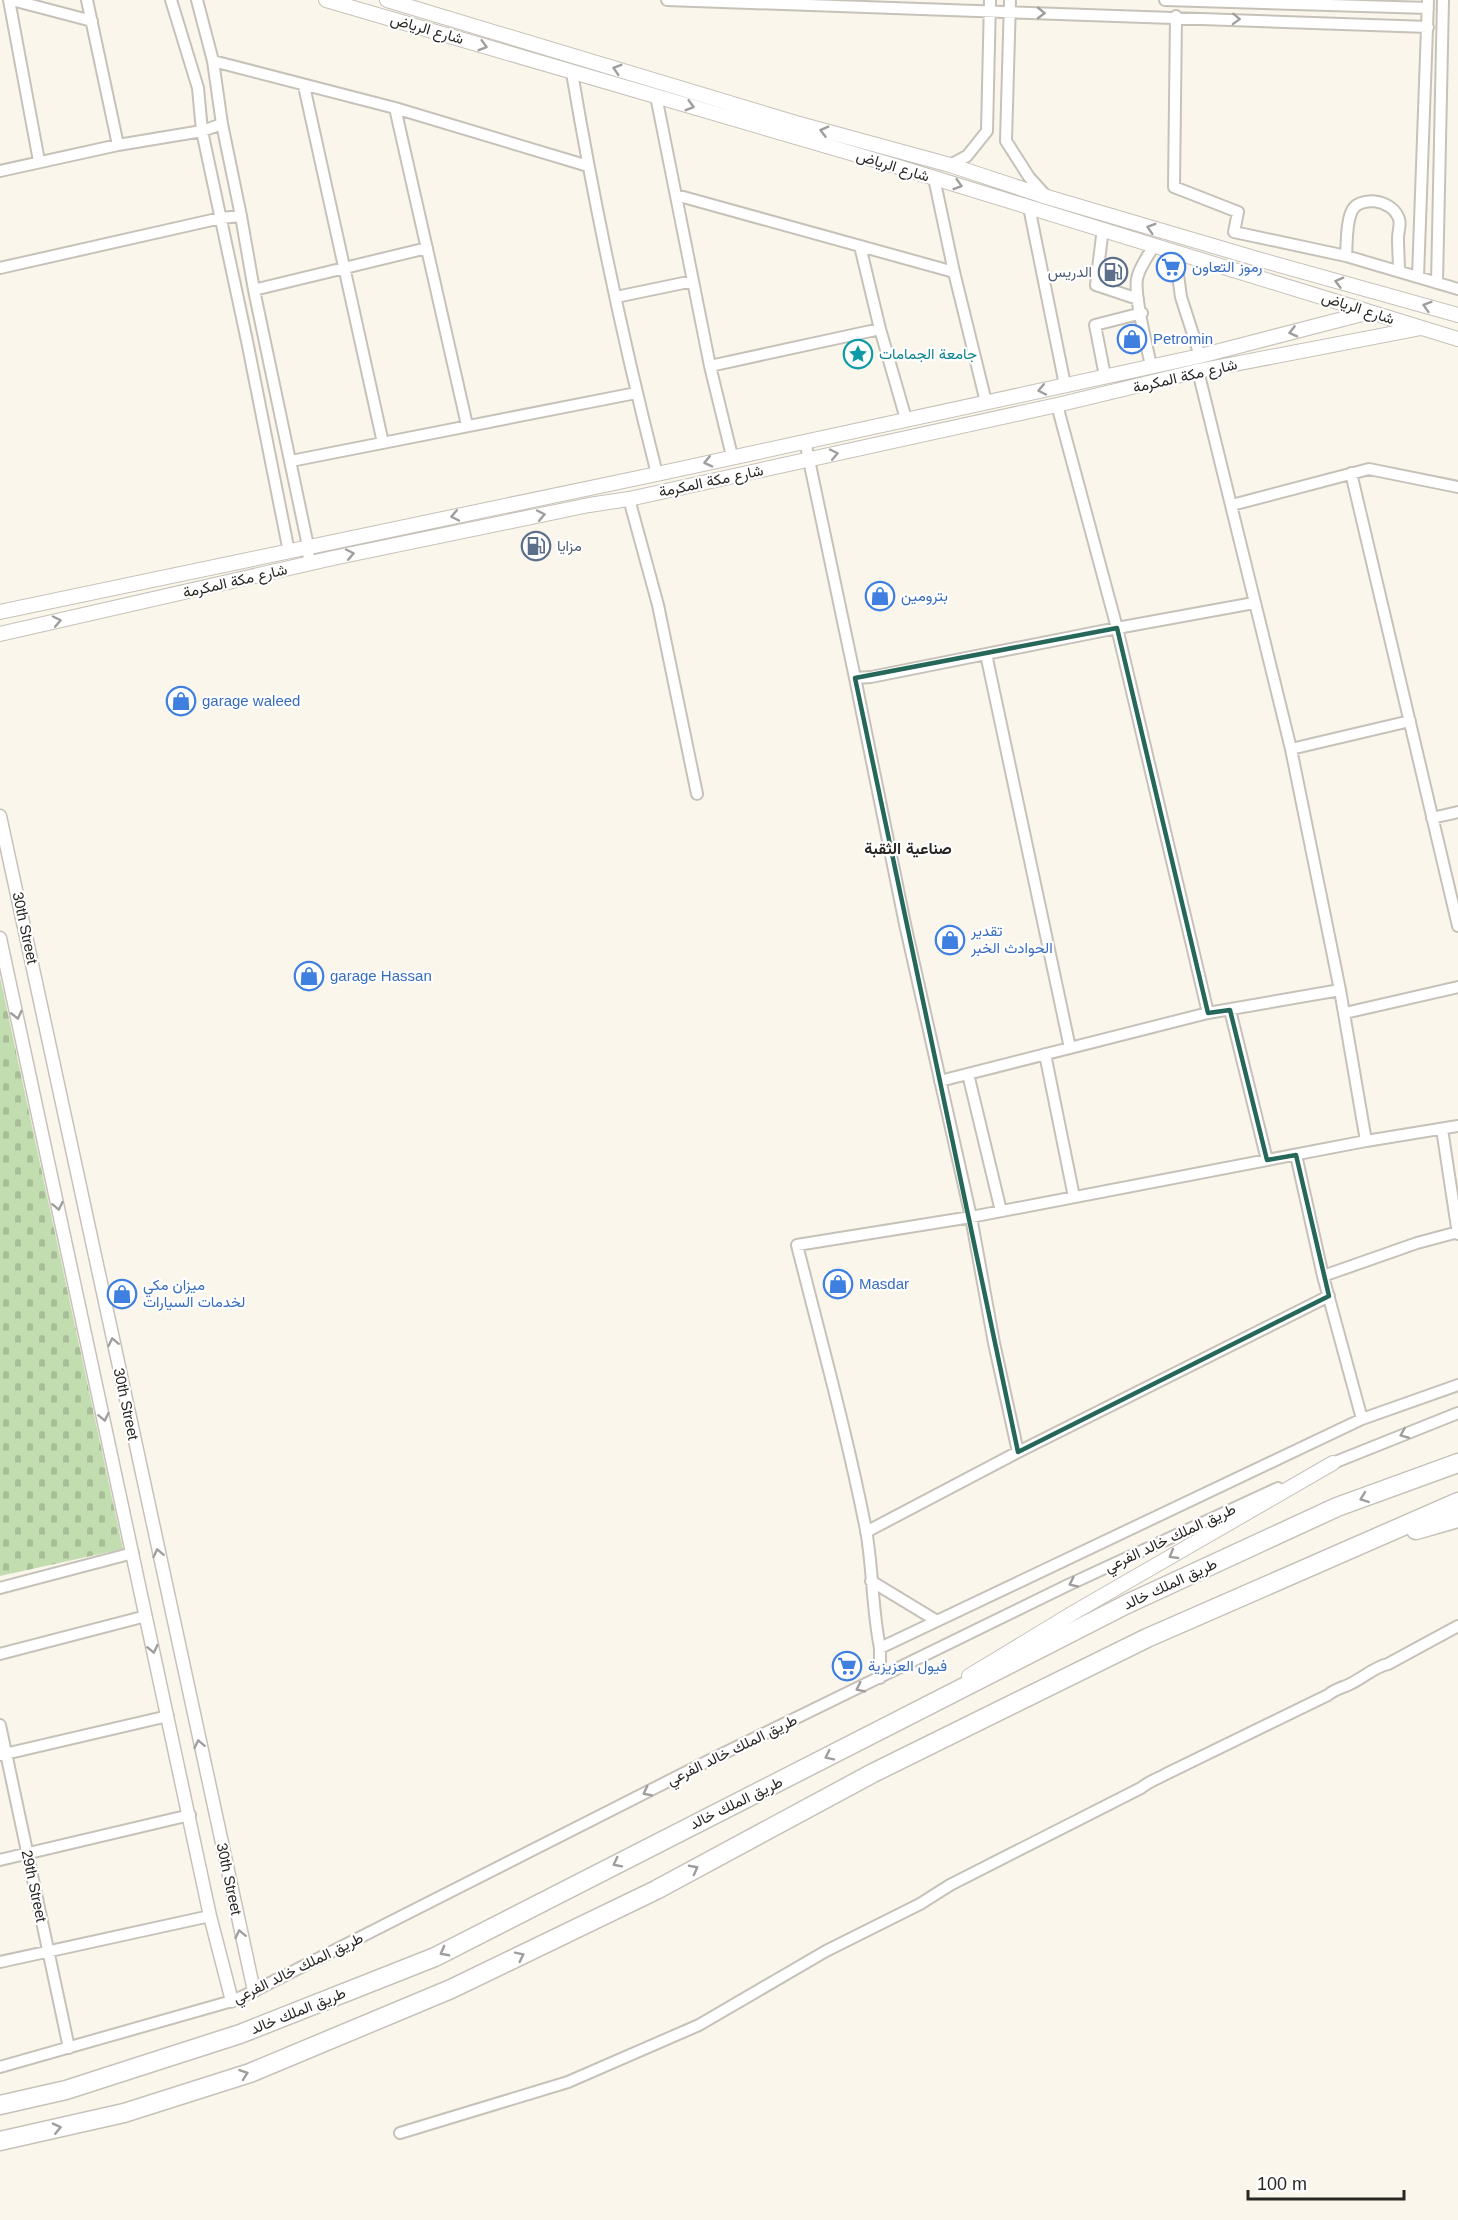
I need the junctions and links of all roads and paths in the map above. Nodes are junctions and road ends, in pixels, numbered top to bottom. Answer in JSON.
{"nodes":[{"id":1,"x":11,"y":0,"type":"edge"},
{"id":2,"x":87,"y":0,"type":"edge"},
{"id":3,"x":171,"y":0,"type":"edge"},
{"id":4,"x":196,"y":0,"type":"edge"},
{"id":5,"x":326,"y":0,"type":"edge"},
{"id":6,"x":387,"y":0,"type":"edge"},
{"id":7,"x":667,"y":0,"type":"edge"},
{"id":8,"x":990,"y":0,"type":"edge"},
{"id":9,"x":1010,"y":0,"type":"edge"},
{"id":10,"x":1165,"y":0,"type":"edge"},
{"id":11,"x":1443,"y":0,"type":"edge"},
{"id":12,"x":1428,"y":4,"type":"edge"},
{"id":13,"x":990,"y":12,"type":"junction"},
{"id":14,"x":1010,"y":12,"type":"junction"},
{"id":15,"x":1176,"y":16,"type":"junction"},
{"id":16,"x":92,"y":21,"type":"junction"},
{"id":17,"x":1428,"y":27,"type":"junction"},
{"id":18,"x":519,"y":40,"type":"junction"},
{"id":19,"x":515,"y":55,"type":"junction"},
{"id":20,"x":213,"y":61,"type":"junction"},
{"id":21,"x":572,"y":73,"type":"junction"},
{"id":22,"x":304,"y":86,"type":"junction"},
{"id":23,"x":656,"y":96,"type":"junction"},
{"id":24,"x":395,"y":108,"type":"junction"},
{"id":25,"x":222,"y":124,"type":"junction"},
{"id":26,"x":202,"y":131,"type":"junction"},
{"id":27,"x":987,"y":131,"type":"junction"},
{"id":28,"x":1006,"y":133,"type":"junction"},
{"id":29,"x":118,"y":145,"type":"junction"},
{"id":30,"x":39,"y":161,"type":"junction"},
{"id":31,"x":950,"y":165,"type":"junction"},
{"id":32,"x":588,"y":166,"type":"junction"},
{"id":33,"x":0,"y":171,"type":"edge"},
{"id":34,"x":934,"y":178,"type":"junction"},
{"id":35,"x":676,"y":195,"type":"junction"},
{"id":36,"x":1047,"y":197,"type":"junction"},
{"id":37,"x":1029,"y":207,"type":"junction"},
{"id":38,"x":241,"y":216,"type":"junction"},
{"id":39,"x":221,"y":218,"type":"junction"},
{"id":40,"x":1103,"y":228,"type":"junction"},
{"id":41,"x":860,"y":246,"type":"junction"},
{"id":42,"x":1154,"y":246,"type":"junction"},
{"id":43,"x":427,"y":248,"type":"junction"},
{"id":44,"x":1175,"y":252,"type":"junction"},
{"id":45,"x":1346,"y":256,"type":"junction"},
{"id":46,"x":1254,"y":258,"type":"junction"},
{"id":47,"x":0,"y":268,"type":"edge"},
{"id":48,"x":345,"y":269,"type":"junction"},
{"id":49,"x":1399,"y":271,"type":"junction"},
{"id":50,"x":954,"y":272,"type":"junction"},
{"id":51,"x":1244,"y":272,"type":"junction"},
{"id":52,"x":1418,"y":277,"type":"junction"},
{"id":53,"x":693,"y":281,"type":"junction"},
{"id":54,"x":1437,"y":283,"type":"junction"},
{"id":55,"x":1458,"y":289,"type":"edge"},
{"id":56,"x":254,"y":290,"type":"junction"},
{"id":57,"x":616,"y":297,"type":"junction"},
{"id":58,"x":1325,"y":298,"type":"junction"},
{"id":59,"x":1137,"y":299,"type":"junction"},
{"id":60,"x":1370,"y":312,"type":"junction"},
{"id":61,"x":1142,"y":313,"type":"junction"},
{"id":62,"x":1458,"y":315,"type":"edge"},
{"id":63,"x":1328,"y":323,"type":"junction"},
{"id":64,"x":1421,"y":328,"type":"junction"},
{"id":65,"x":880,"y":329,"type":"junction"},
{"id":66,"x":1458,"y":339,"type":"edge"},
{"id":67,"x":1200,"y":356,"type":"junction"},
{"id":68,"x":710,"y":366,"type":"junction"},
{"id":69,"x":1152,"y":366,"type":"junction"},
{"id":70,"x":1198,"y":371,"type":"junction"},
{"id":71,"x":1105,"y":376,"type":"junction"},
{"id":72,"x":1065,"y":385,"type":"junction"},
{"id":73,"x":636,"y":393,"type":"junction"},
{"id":74,"x":992,"y":400,"type":"junction"},
{"id":75,"x":1057,"y":405,"type":"junction"},
{"id":76,"x":906,"y":419,"type":"junction"},
{"id":77,"x":982,"y":421,"type":"junction"},
{"id":78,"x":467,"y":425,"type":"junction"},
{"id":79,"x":805,"y":441,"type":"junction"},
{"id":80,"x":383,"y":443,"type":"junction"},
{"id":81,"x":732,"y":456,"type":"junction"},
{"id":82,"x":809,"y":459,"type":"junction"},
{"id":83,"x":291,"y":461,"type":"junction"},
{"id":84,"x":657,"y":474,"type":"junction"},
{"id":85,"x":1351,"y":474,"type":"junction"},
{"id":86,"x":1458,"y":487,"type":"edge"},
{"id":87,"x":629,"y":499,"type":"junction"},
{"id":88,"x":1232,"y":505,"type":"junction"},
{"id":89,"x":309,"y":546,"type":"junction"},
{"id":90,"x":289,"y":552,"type":"junction"},
{"id":91,"x":309,"y":563,"type":"junction"},
{"id":92,"x":1254,"y":603,"type":"junction"},
{"id":93,"x":0,"y":612,"type":"edge"},
{"id":94,"x":1117,"y":628,"type":"junction"},
{"id":95,"x":0,"y":634,"type":"edge"},
{"id":96,"x":986,"y":654,"type":"junction"},
{"id":97,"x":855,"y":678,"type":"junction"},
{"id":98,"x":1410,"y":721,"type":"junction"},
{"id":99,"x":1292,"y":749,"type":"junction"},
{"id":100,"x":697,"y":794,"type":"dead end"},
{"id":101,"x":1458,"y":812,"type":"edge"},
{"id":102,"x":0,"y":816,"type":"edge"},
{"id":103,"x":1432,"y":818,"type":"junction"},
{"id":104,"x":1458,"y":926,"type":"edge"},
{"id":105,"x":0,"y":938,"type":"edge"},
{"id":106,"x":1458,"y":987,"type":"edge"},
{"id":107,"x":1341,"y":990,"type":"junction"},
{"id":108,"x":1230,"y":1010,"type":"junction"},
{"id":109,"x":1345,"y":1012,"type":"junction"},
{"id":110,"x":1208,"y":1013,"type":"junction"},
{"id":111,"x":1070,"y":1048,"type":"junction"},
{"id":112,"x":1045,"y":1054,"type":"junction"},
{"id":113,"x":968,"y":1074,"type":"junction"},
{"id":114,"x":940,"y":1081,"type":"junction"},
{"id":115,"x":1458,"y":1126,"type":"edge"},
{"id":116,"x":1442,"y":1130,"type":"junction"},
{"id":117,"x":1366,"y":1141,"type":"junction"},
{"id":118,"x":1296,"y":1155,"type":"junction"},
{"id":119,"x":1267,"y":1160,"type":"junction"},
{"id":120,"x":1074,"y":1197,"type":"junction"},
{"id":121,"x":1001,"y":1211,"type":"junction"},
{"id":122,"x":971,"y":1217,"type":"junction"},
{"id":123,"x":1458,"y":1233,"type":"edge"},
{"id":124,"x":1323,"y":1276,"type":"junction"},
{"id":125,"x":1329,"y":1296,"type":"junction"},
{"id":126,"x":1458,"y":1385,"type":"edge"},
{"id":127,"x":1458,"y":1413,"type":"edge"},
{"id":128,"x":1362,"y":1419,"type":"junction"},
{"id":129,"x":1018,"y":1452,"type":"junction"},
{"id":130,"x":1333,"y":1463,"type":"junction"},
{"id":131,"x":1458,"y":1463,"type":"edge"},
{"id":132,"x":1458,"y":1502,"type":"edge"},
{"id":133,"x":1458,"y":1518,"type":"edge"},
{"id":134,"x":866,"y":1532,"type":"junction"},
{"id":135,"x":1356,"y":1545,"type":"junction"},
{"id":136,"x":133,"y":1553,"type":"junction"},
{"id":137,"x":871,"y":1581,"type":"junction"},
{"id":138,"x":0,"y":1588,"type":"edge"},
{"id":139,"x":146,"y":1616,"type":"junction"},
{"id":140,"x":937,"y":1621,"type":"junction"},
{"id":141,"x":1458,"y":1626,"type":"edge"},
{"id":142,"x":880,"y":1648,"type":"junction"},
{"id":143,"x":0,"y":1654,"type":"edge"},
{"id":144,"x":880,"y":1678,"type":"junction"},
{"id":145,"x":168,"y":1716,"type":"junction"},
{"id":146,"x":0,"y":1725,"type":"edge"},
{"id":147,"x":868,"y":1737,"type":"junction"},
{"id":148,"x":3,"y":1755,"type":"edge"},
{"id":149,"x":190,"y":1815,"type":"junction"},
{"id":150,"x":27,"y":1854,"type":"junction"},
{"id":151,"x":0,"y":1860,"type":"edge"},
{"id":152,"x":210,"y":1916,"type":"junction"},
{"id":153,"x":48,"y":1951,"type":"junction"},
{"id":154,"x":0,"y":1962,"type":"edge"},
{"id":155,"x":254,"y":1991,"type":"junction"},
{"id":156,"x":232,"y":2001,"type":"junction"},
{"id":157,"x":69,"y":2048,"type":"junction"},
{"id":158,"x":0,"y":2067,"type":"edge"},
{"id":159,"x":66,"y":2090,"type":"junction"},
{"id":160,"x":0,"y":2098,"type":"edge"},
{"id":161,"x":0,"y":2104,"type":"edge"},
{"id":162,"x":400,"y":2133,"type":"dead end"},
{"id":163,"x":0,"y":2141,"type":"edge"}],
"edges":[{"from":1,"to":16,"type":"street"},
{"from":1,"to":30,"type":"street"},
{"from":2,"to":16,"type":"street"},
{"from":3,"to":26,"type":"street"},
{"from":4,"to":20,"type":"street"},
{"from":5,"to":19,"type":"main road","name":"شارع الرياض","one_way":true},
{"from":6,"to":18,"type":"main road","name":"شارع الرياض"},
{"from":7,"to":13,"type":"street"},
{"from":8,"to":13,"type":"street"},
{"from":9,"to":14,"type":"street"},
{"from":10,"to":12,"type":"street"},
{"from":11,"to":54,"type":"street"},
{"from":12,"to":17,"type":"street"},
{"from":13,"to":14,"type":"street"},
{"from":13,"to":27,"type":"street"},
{"from":14,"to":15,"type":"street","one_way":true},
{"from":14,"to":28,"type":"street"},
{"from":15,"to":17,"type":"street","one_way":true},
{"from":15,"to":45,"type":"street"},
{"from":16,"to":29,"type":"street"},
{"from":17,"to":52,"type":"street"},
{"from":18,"to":19,"type":"main road"},
{"from":31,"to":18,"type":"main road","name":"شارع الرياض","one_way":true},
{"from":19,"to":21,"type":"main road","name":"شارع الرياض"},
{"from":20,"to":22,"type":"street"},
{"from":20,"to":25,"type":"street"},
{"from":21,"to":23,"type":"main road","name":"شارع الرياض"},
{"from":21,"to":32,"type":"street"},
{"from":22,"to":24,"type":"street"},
{"from":22,"to":48,"type":"street"},
{"from":23,"to":34,"type":"main road","name":"شارع الرياض","one_way":true},
{"from":23,"to":35,"type":"street"},
{"from":24,"to":32,"type":"street"},
{"from":24,"to":43,"type":"street"},
{"from":25,"to":26,"type":"street"},
{"from":25,"to":38,"type":"street"},
{"from":26,"to":29,"type":"street"},
{"from":26,"to":39,"type":"street"},
{"from":27,"to":28,"type":"street"},
{"from":27,"to":31,"type":"street"},
{"from":28,"to":36,"type":"street"},
{"from":29,"to":30,"type":"street"},
{"from":30,"to":33,"type":"street"},
{"from":31,"to":36,"type":"main road","name":"شارع الرياض"},
{"from":32,"to":57,"type":"street"},
{"from":34,"to":37,"type":"main road","name":"شارع الرياض","one_way":true},
{"from":34,"to":50,"type":"street"},
{"from":35,"to":41,"type":"street"},
{"from":35,"to":53,"type":"street"},
{"from":46,"to":36,"type":"main road","name":"شارع الرياض","one_way":true},
{"from":37,"to":40,"type":"main road","name":"شارع الرياض"},
{"from":37,"to":72,"type":"street"},
{"from":38,"to":39,"type":"street"},
{"from":38,"to":56,"type":"street"},
{"from":39,"to":47,"type":"street"},
{"from":39,"to":90,"type":"street"},
{"from":40,"to":42,"type":"main road","name":"شارع الرياض"},
{"from":40,"to":59,"type":"street"},
{"from":41,"to":50,"type":"street"},
{"from":41,"to":65,"type":"street"},
{"from":42,"to":44,"type":"main road","name":"شارع الرياض"},
{"from":42,"to":59,"type":"street"},
{"from":43,"to":48,"type":"street"},
{"from":43,"to":78,"type":"street"},
{"from":44,"to":51,"type":"main road","name":"شارع الرياض"},
{"from":44,"to":67,"type":"street"},
{"from":45,"to":49,"type":"street"},
{"from":45,"to":49,"type":"street"},
{"from":46,"to":51,"type":"main road"},
{"from":62,"to":46,"type":"main road","name":"شارع الرياض","one_way":true},
{"from":48,"to":56,"type":"street"},
{"from":48,"to":80,"type":"street"},
{"from":49,"to":52,"type":"street"},
{"from":50,"to":74,"type":"street"},
{"from":51,"to":58,"type":"main road","name":"شارع الرياض"},
{"from":52,"to":54,"type":"street"},
{"from":53,"to":57,"type":"street"},
{"from":53,"to":68,"type":"street"},
{"from":54,"to":55,"type":"street"},
{"from":56,"to":83,"type":"street"},
{"from":57,"to":73,"type":"street"},
{"from":58,"to":60,"type":"main road","name":"شارع الرياض"},
{"from":58,"to":63,"type":"main road"},
{"from":59,"to":61,"type":"street"},
{"from":60,"to":63,"type":"main road","name":"شارع مكة المكرمة"},
{"from":60,"to":64,"type":"main road","name":"شارع الرياض"},
{"from":61,"to":69,"type":"street"},
{"from":61,"to":71,"type":"street"},
{"from":63,"to":67,"type":"main road","name":"شارع مكة المكرمة","one_way":true},
{"from":64,"to":66,"type":"main road","name":"شارع الرياض"},
{"from":64,"to":70,"type":"main road","name":"شارع مكة المكرمة"},
{"from":65,"to":68,"type":"street"},
{"from":65,"to":76,"type":"street"},
{"from":67,"to":69,"type":"main road","name":"شارع مكة المكرمة"},
{"from":68,"to":81,"type":"street"},
{"from":69,"to":71,"type":"main road","name":"شارع مكة المكرمة"},
{"from":70,"to":75,"type":"main road","name":"شارع مكة المكرمة"},
{"from":70,"to":88,"type":"street"},
{"from":71,"to":72,"type":"main road","name":"شارع مكة المكرمة"},
{"from":72,"to":74,"type":"main road","name":"شارع مكة المكرمة","one_way":true},
{"from":73,"to":78,"type":"street"},
{"from":73,"to":84,"type":"street"},
{"from":74,"to":76,"type":"main road","name":"شارع مكة المكرمة"},
{"from":74,"to":77,"type":"main road"},
{"from":75,"to":77,"type":"main road","name":"شارع مكة المكرمة"},
{"from":75,"to":94,"type":"street"},
{"from":76,"to":79,"type":"main road","name":"شارع مكة المكرمة"},
{"from":82,"to":77,"type":"main road","name":"شارع مكة المكرمة","one_way":true},
{"from":78,"to":80,"type":"street"},
{"from":79,"to":81,"type":"main road","name":"شارع مكة المكرمة"},
{"from":79,"to":82,"type":"street"},
{"from":80,"to":83,"type":"street"},
{"from":81,"to":84,"type":"main road","name":"شارع مكة المكرمة","one_way":true},
{"from":82,"to":87,"type":"main road","name":"شارع مكة المكرمة"},
{"from":82,"to":97,"type":"street"},
{"from":83,"to":89,"type":"street"},
{"from":84,"to":89,"type":"main road","name":"شارع مكة المكرمة","one_way":true},
{"from":85,"to":86,"type":"street"},
{"from":85,"to":88,"type":"street"},
{"from":85,"to":98,"type":"street"},
{"from":91,"to":87,"type":"main road","name":"شارع مكة المكرمة","one_way":true},
{"from":87,"to":100,"type":"street"},
{"from":88,"to":92,"type":"street"},
{"from":89,"to":90,"type":"main road","name":"شارع مكة المكرمة"},
{"from":89,"to":91,"type":"street"},
{"from":90,"to":93,"type":"main road","name":"شارع مكة المكرمة"},
{"from":95,"to":91,"type":"main road","name":"شارع مكة المكرمة","one_way":true},
{"from":92,"to":94,"type":"street"},
{"from":92,"to":99,"type":"street"},
{"from":94,"to":96,"type":"street"},
{"from":94,"to":110,"type":"street"},
{"from":96,"to":97,"type":"street"},
{"from":96,"to":111,"type":"street"},
{"from":97,"to":114,"type":"street"},
{"from":98,"to":99,"type":"street"},
{"from":98,"to":103,"type":"street"},
{"from":99,"to":107,"type":"street"},
{"from":101,"to":103,"type":"street"},
{"from":155,"to":102,"type":"street","name":"30th Street","one_way":true},
{"from":103,"to":104,"type":"street"},
{"from":105,"to":136,"type":"street","name":"30th Street","one_way":true},
{"from":106,"to":109,"type":"street"},
{"from":107,"to":108,"type":"street"},
{"from":107,"to":109,"type":"street"},
{"from":108,"to":110,"type":"street"},
{"from":108,"to":119,"type":"street"},
{"from":109,"to":117,"type":"street"},
{"from":110,"to":111,"type":"street"},
{"from":111,"to":112,"type":"street"},
{"from":112,"to":113,"type":"street"},
{"from":112,"to":120,"type":"street"},
{"from":113,"to":114,"type":"street"},
{"from":113,"to":121,"type":"street"},
{"from":114,"to":122,"type":"street"},
{"from":115,"to":116,"type":"street"},
{"from":116,"to":117,"type":"street"},
{"from":116,"to":123,"type":"street"},
{"from":117,"to":118,"type":"street"},
{"from":118,"to":119,"type":"street"},
{"from":118,"to":124,"type":"street"},
{"from":119,"to":120,"type":"street"},
{"from":120,"to":121,"type":"street"},
{"from":121,"to":122,"type":"street"},
{"from":122,"to":129,"type":"street"},
{"from":122,"to":134,"type":"street"},
{"from":123,"to":124,"type":"street"},
{"from":124,"to":125,"type":"street"},
{"from":125,"to":128,"type":"street"},
{"from":125,"to":129,"type":"street"},
{"from":126,"to":128,"type":"street"},
{"from":127,"to":130,"type":"street","name":"طريق الملك خالد الفرعي","one_way":true},
{"from":128,"to":140,"type":"street"},
{"from":129,"to":134,"type":"street"},
{"from":130,"to":144,"type":"street","name":"طريق الملك خالد الفرعي","one_way":true},
{"from":130,"to":147,"type":"main road","one_way":true},
{"from":131,"to":147,"type":"highway","name":"طريق الملك خالد","one_way":true},
{"from":132,"to":135,"type":"highway"},
{"from":133,"to":135,"type":"highway"},
{"from":134,"to":137,"type":"street"},
{"from":163,"to":135,"type":"highway","one_way":true},
{"from":136,"to":138,"type":"street"},
{"from":136,"to":139,"type":"street","name":"30th Street"},
{"from":137,"to":140,"type":"street"},
{"from":137,"to":142,"type":"street"},
{"from":139,"to":143,"type":"street"},
{"from":139,"to":145,"type":"street","name":"30th Street","one_way":true},
{"from":140,"to":142,"type":"street"},
{"from":141,"to":162,"type":"street"},
{"from":142,"to":144,"type":"street"},
{"from":144,"to":155,"type":"street","name":"طريق الملك خالد الفرعي","one_way":true},
{"from":145,"to":148,"type":"street"},
{"from":145,"to":149,"type":"street","name":"30th Street"},
{"from":146,"to":148,"type":"street","name":"29th Street"},
{"from":147,"to":159,"type":"highway","name":"طريق الملك خالد","one_way":true},
{"from":148,"to":150,"type":"street","name":"29th Street"},
{"from":149,"to":150,"type":"street"},
{"from":149,"to":152,"type":"street","name":"30th Street"},
{"from":150,"to":151,"type":"street"},
{"from":150,"to":153,"type":"street","name":"29th Street"},
{"from":152,"to":153,"type":"street"},
{"from":152,"to":156,"type":"street","name":"30th Street"},
{"from":153,"to":154,"type":"street"},
{"from":153,"to":157,"type":"street","name":"29th Street"},
{"from":155,"to":156,"type":"street","name":"طريق الملك خالد الفرعي"},
{"from":156,"to":157,"type":"street","name":"طريق الملك خالد الفرعي"},
{"from":157,"to":158,"type":"street","name":"طريق الملك خالد الفرعي"},
{"from":159,"to":160,"type":"highway"},
{"from":159,"to":161,"type":"highway","name":"طريق الملك خالد"}]}
